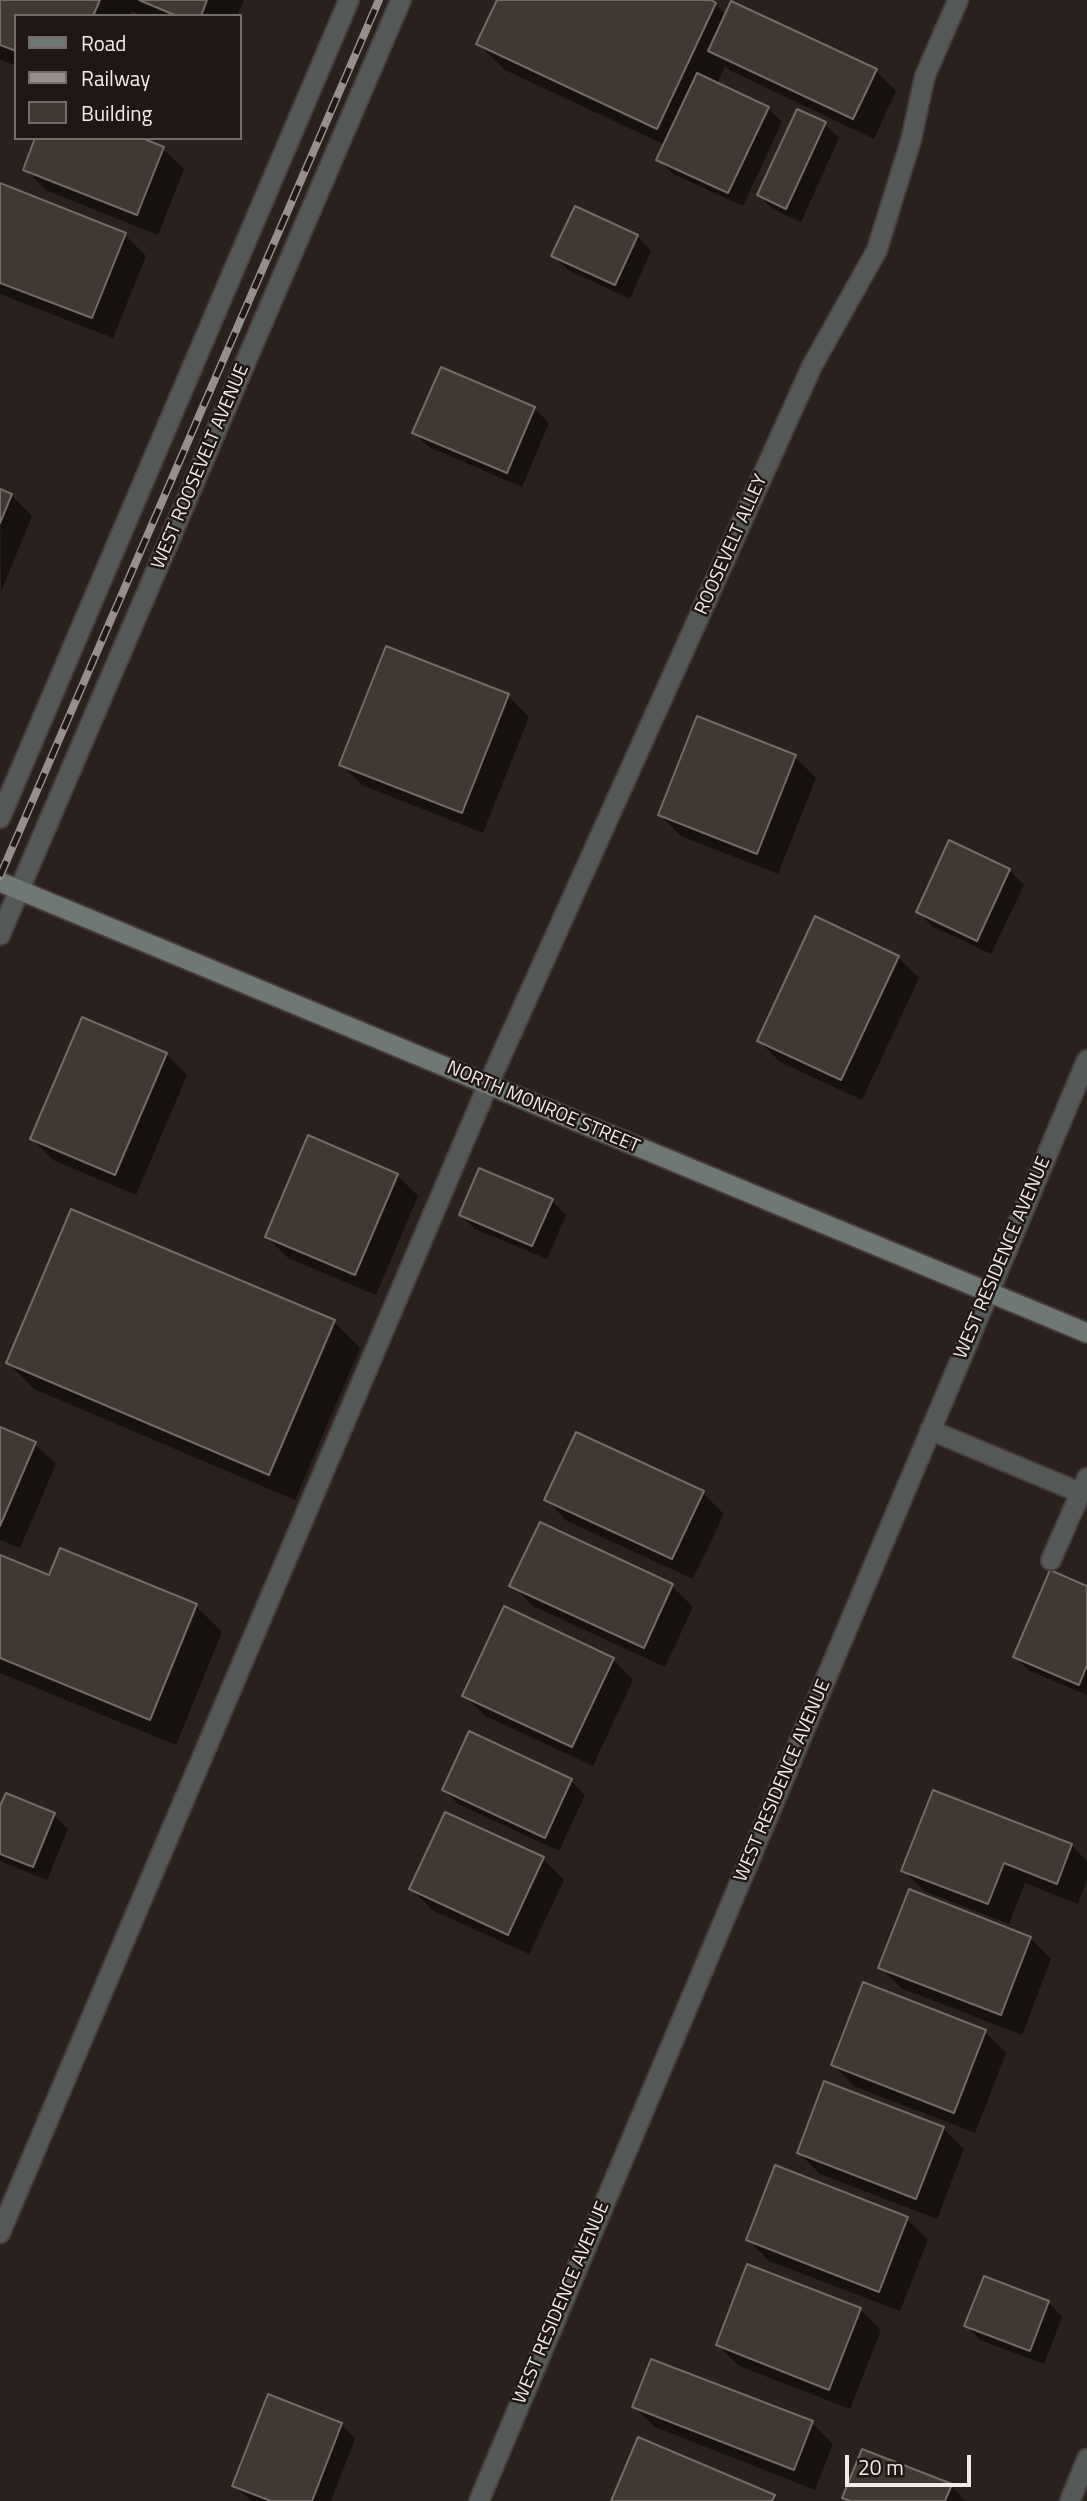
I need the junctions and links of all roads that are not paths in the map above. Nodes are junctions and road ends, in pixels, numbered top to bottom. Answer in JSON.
{"nodes":[{"id":1,"x":349,"y":0,"type":"edge"},
{"id":2,"x":401,"y":0,"type":"edge"},
{"id":3,"x":958,"y":0,"type":"edge"},
{"id":4,"x":0,"y":818,"type":"edge"},
{"id":5,"x":0,"y":882,"type":"edge"},
{"id":6,"x":20,"y":890,"type":"junction"},
{"id":7,"x":0,"y":935,"type":"edge"},
{"id":8,"x":1087,"y":1060,"type":"edge"},
{"id":9,"x":488,"y":1085,"type":"junction"},
{"id":10,"x":988,"y":1292,"type":"junction"},
{"id":11,"x":1087,"y":1333,"type":"edge"},
{"id":12,"x":930,"y":1430,"type":"junction"},
{"id":13,"x":1084,"y":1485,"type":"edge"},
{"id":14,"x":1051,"y":1560,"type":"dead end"},
{"id":15,"x":0,"y":2233,"type":"edge"},
{"id":16,"x":1087,"y":2459,"type":"edge"},
{"id":17,"x":479,"y":2501,"type":"edge"},
{"id":18,"x":1070,"y":2501,"type":"edge"}],
"edges":[{"from":1,"to":4,"type":"street"},
{"from":2,"to":6,"type":"street","name":"WEST ROOSEVELT AVENUE"},
{"from":3,"to":9,"type":"street","name":"ROOSEVELT ALLEY"},
{"from":5,"to":6,"type":"main road","name":"NORTH MONROE STREET"},
{"from":6,"to":7,"type":"street","name":"WEST ROOSEVELT AVENUE"},
{"from":6,"to":9,"type":"main road","name":"NORTH MONROE STREET"},
{"from":8,"to":10,"type":"street","name":"WEST RESIDENCE AVENUE"},
{"from":9,"to":10,"type":"main road","name":"NORTH MONROE STREET"},
{"from":9,"to":15,"type":"street","name":"ROOSEVELT ALLEY"},
{"from":10,"to":11,"type":"main road","name":"NORTH MONROE STREET"},
{"from":10,"to":12,"type":"street","name":"WEST RESIDENCE AVENUE"},
{"from":12,"to":13,"type":"street"},
{"from":12,"to":17,"type":"street","name":"WEST RESIDENCE AVENUE"},
{"from":13,"to":14,"type":"street"},
{"from":16,"to":18,"type":"street"}]}
